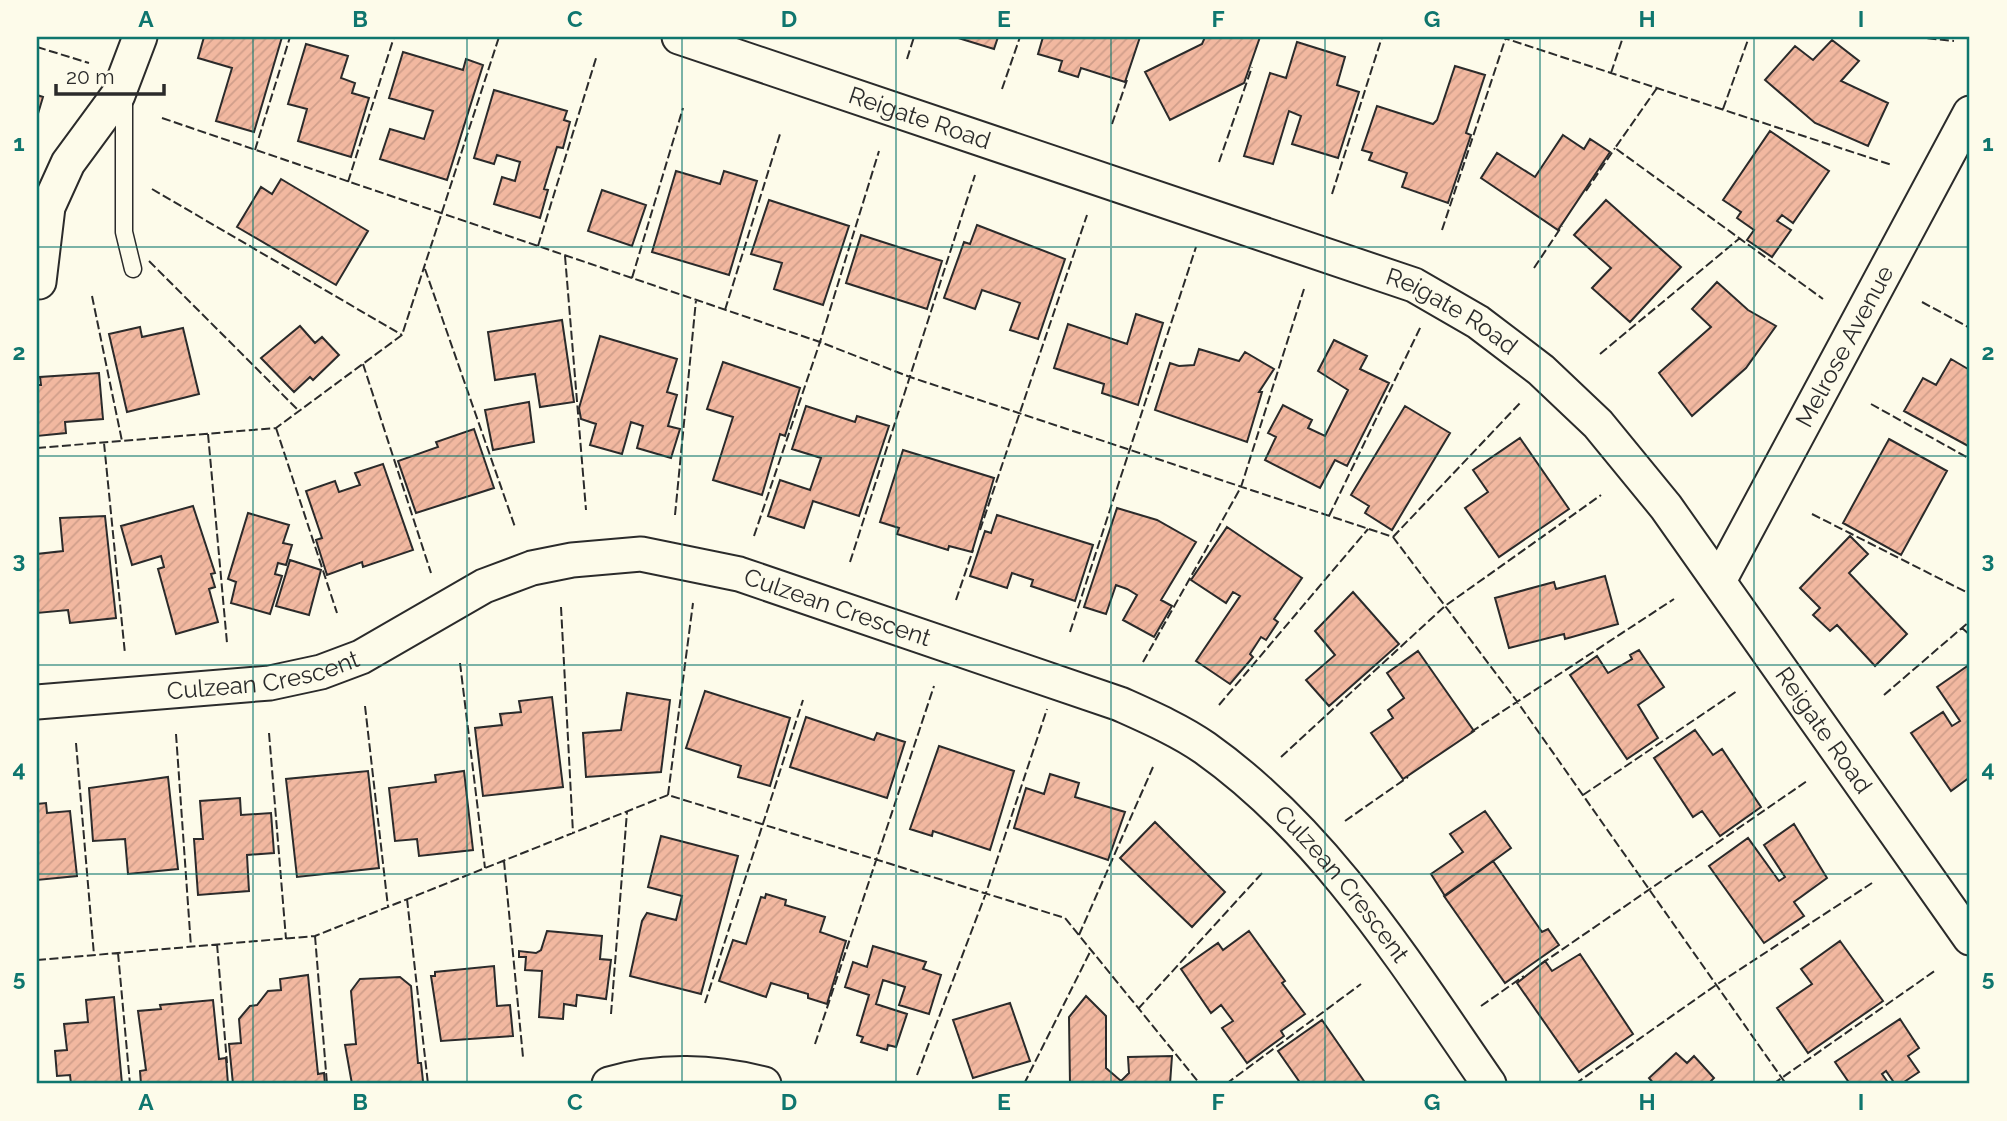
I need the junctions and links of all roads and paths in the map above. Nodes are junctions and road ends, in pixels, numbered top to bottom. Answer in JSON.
{"nodes":[{"id":1,"x":140,"y":37,"type":"edge"},
{"id":2,"x":679,"y":37,"type":"edge"},
{"id":3,"x":127,"y":77,"type":"junction"},
{"id":4,"x":1970,"y":113,"type":"edge"},
{"id":5,"x":133,"y":268,"type":"dead end"},
{"id":6,"x":39,"y":282,"type":"dead end"},
{"id":7,"x":1718,"y":581,"type":"junction"},
{"id":8,"x":37,"y":702,"type":"edge"},
{"id":9,"x":1970,"y":938,"type":"edge"},
{"id":10,"x":609,"y":1084,"type":"edge"},
{"id":11,"x":764,"y":1084,"type":"edge"},
{"id":12,"x":1489,"y":1084,"type":"edge"}],
"edges":[{"from":1,"to":3,"type":"street"},
{"from":2,"to":7,"type":"street","name":"Reigate Road"},
{"from":3,"to":5,"type":"lane"},
{"from":3,"to":6,"type":"street"},
{"from":4,"to":7,"type":"street","name":"Melrose Avenue"},
{"from":7,"to":9,"type":"street","name":"Reigate Road"},
{"from":8,"to":12,"type":"street","name":"Culzean Crescent"},
{"from":10,"to":11,"type":"street"}]}
